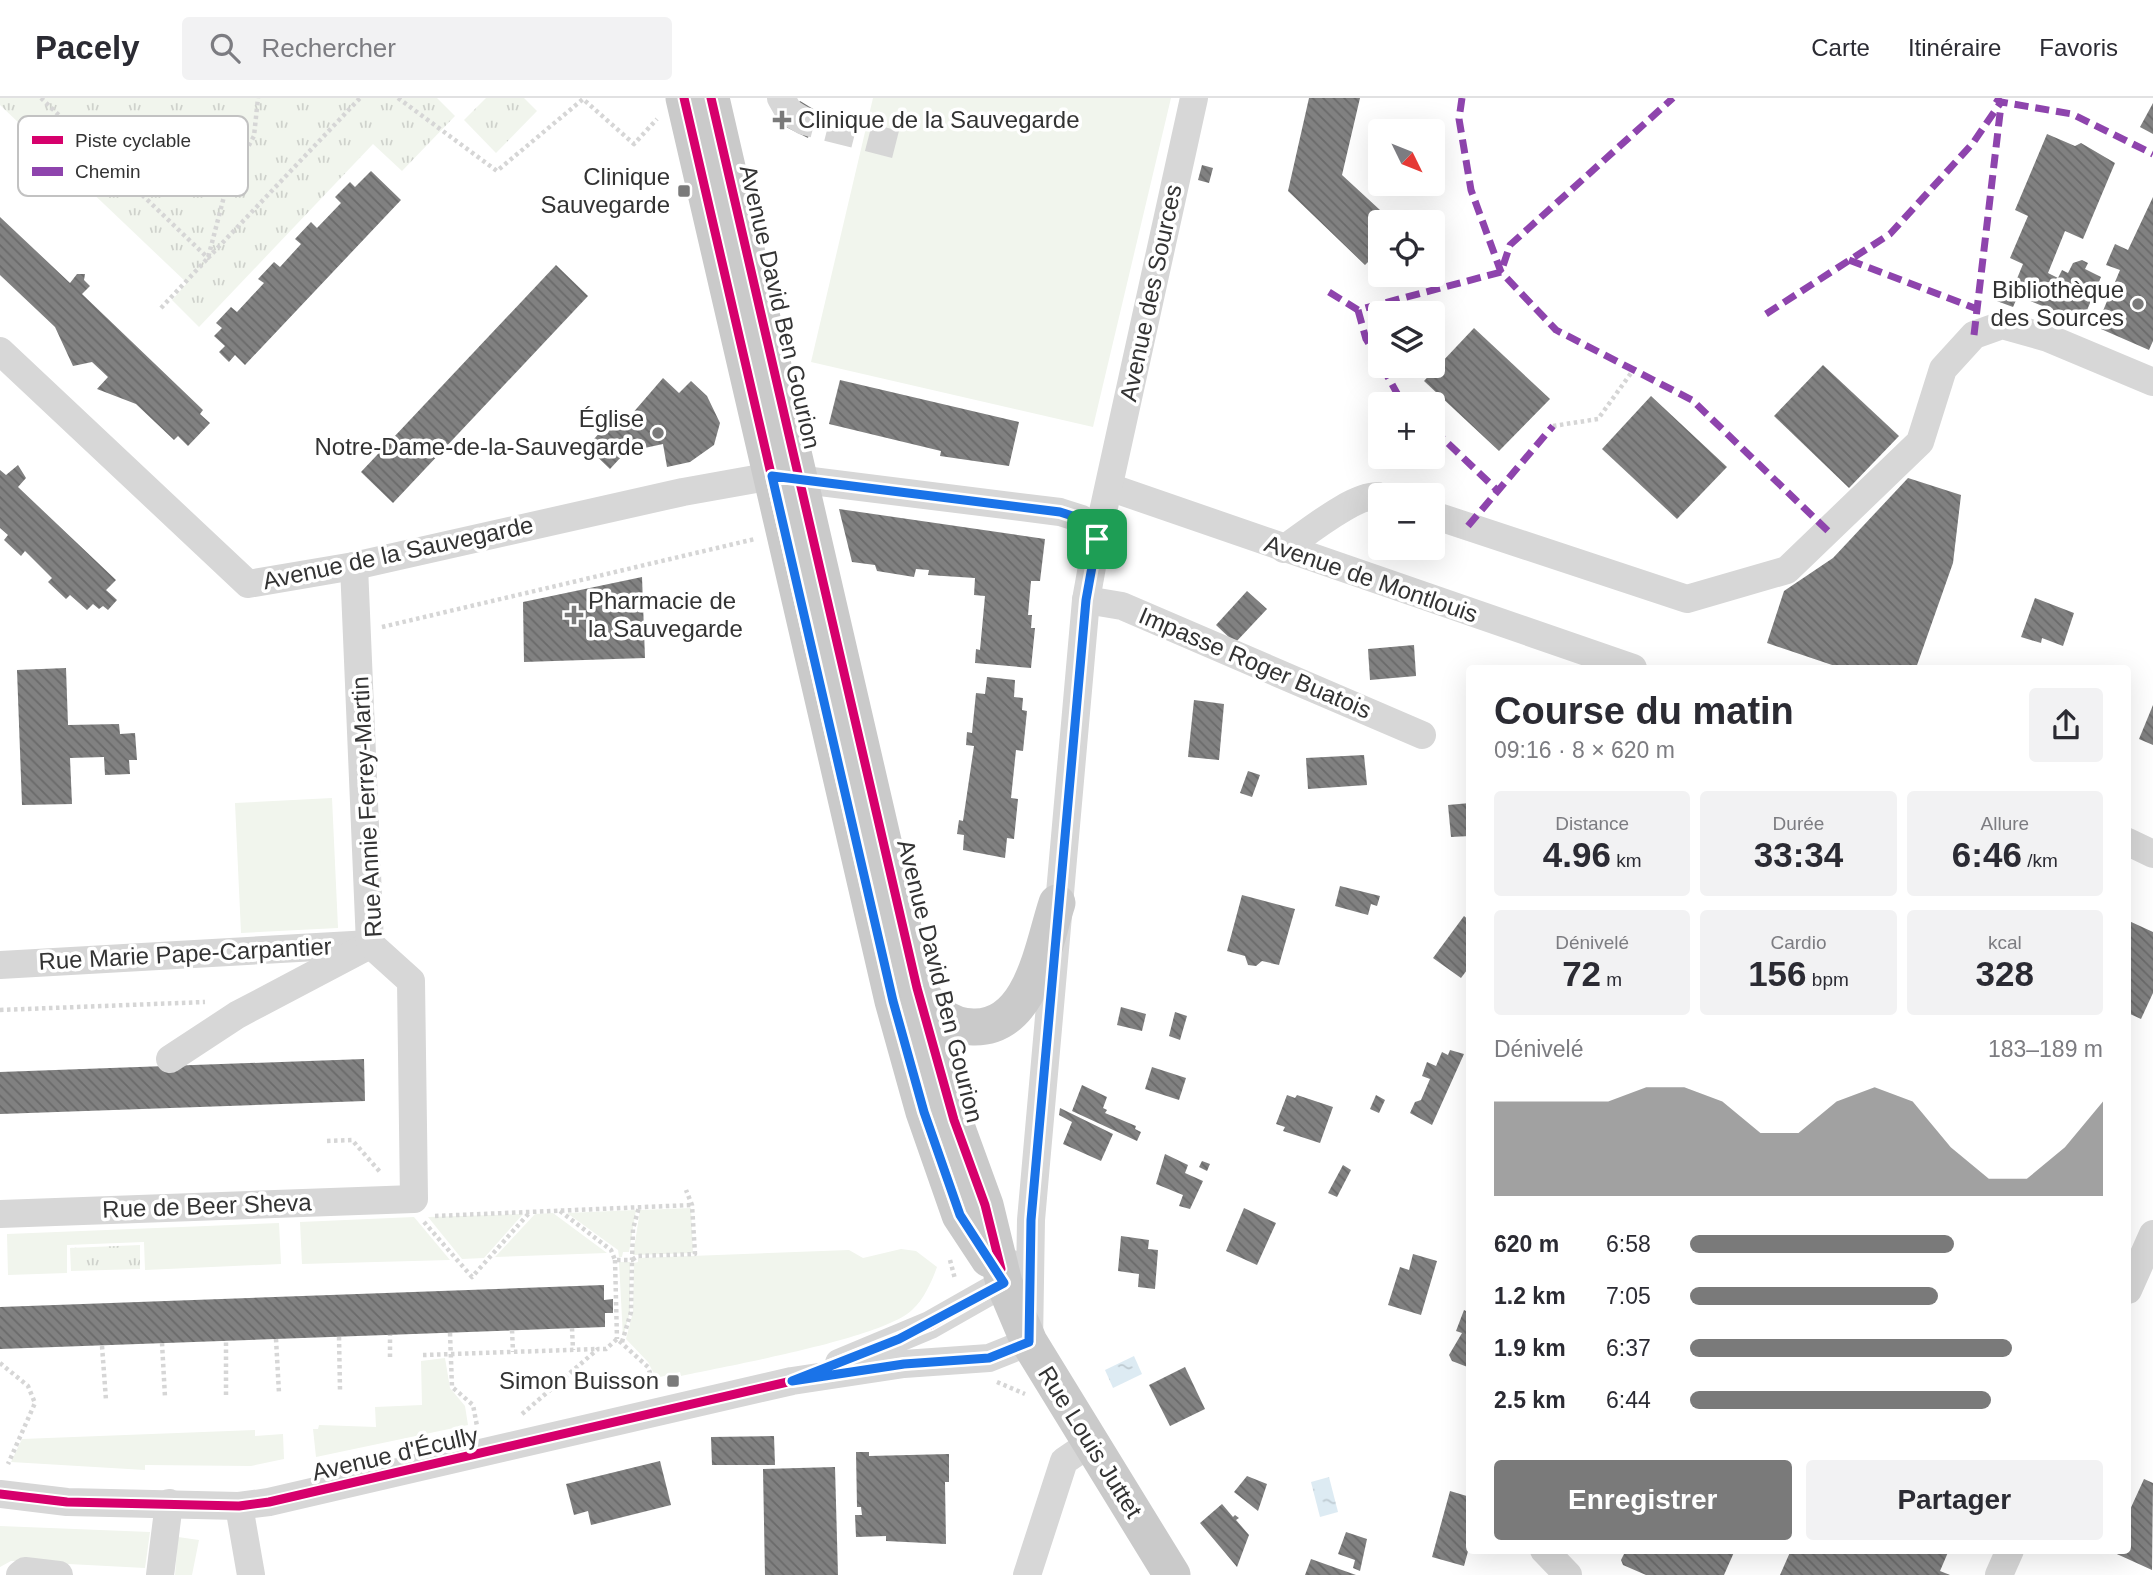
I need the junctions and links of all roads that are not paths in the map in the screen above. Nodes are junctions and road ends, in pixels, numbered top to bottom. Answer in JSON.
{"nodes":[{"id":1,"x":1194,"y":98,"type":"edge"},
{"id":2,"x":693,"y":99,"type":"edge"},
{"id":3,"x":0,"y":351,"type":"edge"},
{"id":4,"x":2152,"y":378,"type":"edge"},
{"id":5,"x":786,"y":476,"type":"junction"},
{"id":6,"x":1109,"y":488,"type":"junction"},
{"id":7,"x":1368,"y":498,"type":"edge"},
{"id":8,"x":1445,"y":519,"type":"edge"},
{"id":9,"x":1097,"y":539,"type":"junction"},
{"id":10,"x":1284,"y":549,"type":"junction"},
{"id":11,"x":354,"y":566,"type":"junction"},
{"id":12,"x":1086,"y":600,"type":"junction"},
{"id":13,"x":1624,"y":665,"type":"edge"},
{"id":14,"x":1422,"y":735,"type":"dead end"},
{"id":15,"x":2131,"y":843,"type":"edge"},
{"id":16,"x":2153,"y":854,"type":"edge"},
{"id":17,"x":1057,"y":902,"type":"junction"},
{"id":18,"x":370,"y":944,"type":"junction"},
{"id":19,"x":0,"y":965,"type":"edge"},
{"id":20,"x":917,"y":988,"type":"junction"},
{"id":21,"x":170,"y":1059,"type":"dead end"},
{"id":22,"x":417,"y":1208,"type":"joint"},
{"id":23,"x":0,"y":1214,"type":"edge"},
{"id":24,"x":1031,"y":1220,"type":"junction"},
{"id":25,"x":2153,"y":1234,"type":"edge"},
{"id":26,"x":1004,"y":1283,"type":"junction"},
{"id":27,"x":2131,"y":1283,"type":"edge"},
{"id":28,"x":1029,"y":1342,"type":"junction"},
{"id":29,"x":792,"y":1381,"type":"junction"},
{"id":30,"x":1089,"y":1444,"type":"junction"},
{"id":31,"x":0,"y":1494,"type":"edge"},
{"id":32,"x":169,"y":1503,"type":"junction"},
{"id":33,"x":239,"y":1506,"type":"junction"},
{"id":34,"x":1548,"y":1554,"type":"edge"},
{"id":35,"x":2008,"y":1554,"type":"edge"},
{"id":36,"x":20,"y":1575,"type":"edge"},
{"id":37,"x":59,"y":1575,"type":"edge"},
{"id":38,"x":160,"y":1575,"type":"edge"},
{"id":39,"x":251,"y":1575,"type":"edge"},
{"id":40,"x":1027,"y":1575,"type":"edge"},
{"id":41,"x":1172,"y":1575,"type":"edge"},
{"id":42,"x":1568,"y":1575,"type":"edge"},
{"id":43,"x":1999,"y":1575,"type":"edge"}],
"edges":[{"from":1,"to":6,"type":"street","name":"Avenue des Sources"},
{"from":2,"to":5,"type":"main road","name":"Avenue David Ben Gourion"},
{"from":3,"to":11,"type":"street","name":"Avenue de la Sauvegarde"},
{"from":4,"to":8,"type":"street"},
{"from":5,"to":9,"type":"street","name":"Avenue de la Sauvegarde"},
{"from":5,"to":11,"type":"street","name":"Avenue de la Sauvegarde"},
{"from":5,"to":20,"type":"main road","name":"Avenue David Ben Gourion"},
{"from":5,"to":26,"type":"main road","name":"Avenue David Ben Gourion"},
{"from":6,"to":9,"type":"street","name":"Rue Louis Juttet"},
{"from":6,"to":10,"type":"street","name":"Avenue de Montlouis"},
{"from":7,"to":10,"type":"street"},
{"from":9,"to":12,"type":"street","name":"Rue Louis Juttet"},
{"from":10,"to":13,"type":"street","name":"Avenue de Montlouis"},
{"from":11,"to":18,"type":"street","name":"Rue Annie Ferrey-Martin"},
{"from":12,"to":14,"type":"street","name":"Impasse Roger Buatois"},
{"from":12,"to":17,"type":"street","name":"Rue Louis Juttet"},
{"from":15,"to":16,"type":"street"},
{"from":17,"to":20,"type":"main road"},
{"from":17,"to":24,"type":"street","name":"Rue Louis Juttet"},
{"from":18,"to":19,"type":"street","name":"Rue Marie Pape-Carpantier"},
{"from":18,"to":21,"type":"street"},
{"from":18,"to":22,"type":"street","name":"Rue Annie Ferrey-Martin"},
{"from":20,"to":26,"type":"main road","name":"Avenue David Ben Gourion"},
{"from":22,"to":23,"type":"street","name":"Rue de Beer Sheva"},
{"from":24,"to":26,"type":"street","name":"Rue Louis Juttet"},
{"from":24,"to":28,"type":"street","name":"Rue Louis Juttet"},
{"from":25,"to":27,"type":"street"},
{"from":26,"to":28,"type":"main road","name":"Avenue David Ben Gourion"},
{"from":26,"to":29,"type":"street","name":"Avenue d'Écully"},
{"from":28,"to":29,"type":"street","name":"Avenue d'Écully"},
{"from":28,"to":30,"type":"main road","name":"Rue Louis Juttet"},
{"from":29,"to":33,"type":"street","name":"Avenue d'Écully"},
{"from":30,"to":40,"type":"street"},
{"from":30,"to":41,"type":"main road","name":"Rue Louis Juttet"},
{"from":31,"to":32,"type":"street","name":"Avenue d'Écully"},
{"from":32,"to":33,"type":"street","name":"Avenue d'Écully"},
{"from":32,"to":38,"type":"street"},
{"from":33,"to":39,"type":"street"},
{"from":34,"to":42,"type":"street"},
{"from":35,"to":43,"type":"street"},
{"from":36,"to":37,"type":"street"}]}
